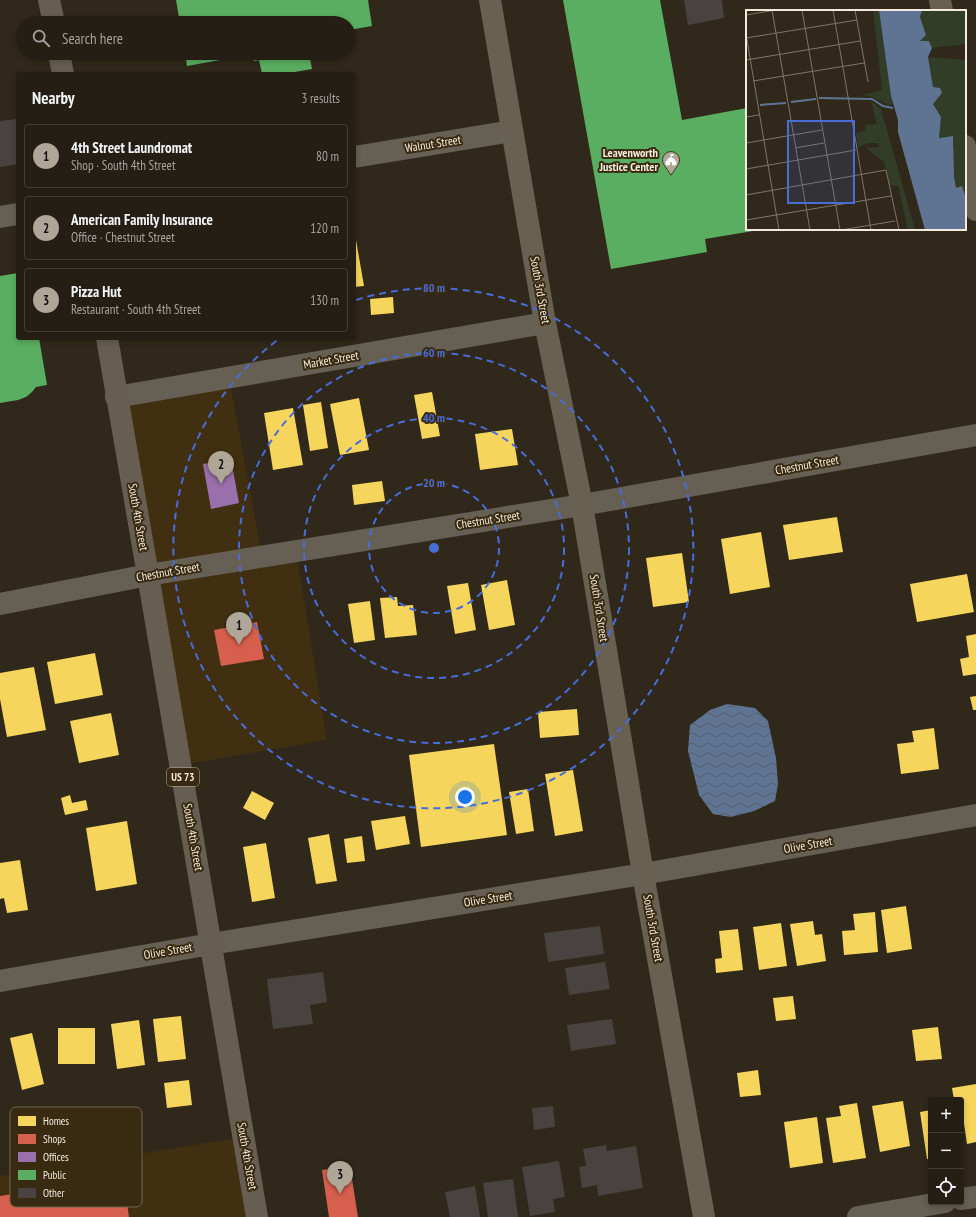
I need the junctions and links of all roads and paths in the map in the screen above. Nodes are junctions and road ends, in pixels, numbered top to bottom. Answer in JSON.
{"nodes":[{"id":1,"x":49,"y":0,"type":"edge"},
{"id":2,"x":490,"y":0,"type":"edge"},
{"id":3,"x":940,"y":0,"type":"edge"},
{"id":4,"x":942,"y":10,"type":"edge"},
{"id":5,"x":52,"y":16,"type":"edge"},
{"id":6,"x":60,"y":60,"type":"edge"},
{"id":7,"x":63,"y":72,"type":"edge"},
{"id":8,"x":512,"y":130,"type":"junction"},
{"id":9,"x":966,"y":152,"type":"edge"},
{"id":10,"x":356,"y":157,"type":"edge"},
{"id":11,"x":976,"y":210,"type":"edge"},
{"id":12,"x":16,"y":214,"type":"edge"},
{"id":13,"x":0,"y":217,"type":"edge"},
{"id":14,"x":545,"y":323,"type":"junction"},
{"id":15,"x":107,"y":340,"type":"edge"},
{"id":16,"x":116,"y":397,"type":"junction"},
{"id":17,"x":976,"y":435,"type":"edge"},
{"id":18,"x":582,"y":505,"type":"junction"},
{"id":19,"x":148,"y":574,"type":"junction"},
{"id":20,"x":0,"y":604,"type":"edge"},
{"id":21,"x":976,"y":814,"type":"edge"},
{"id":22,"x":643,"y":874,"type":"junction"},
{"id":23,"x":211,"y":944,"type":"junction"},
{"id":24,"x":0,"y":981,"type":"edge"},
{"id":25,"x":976,"y":1197,"type":"edge"},
{"id":26,"x":964,"y":1199,"type":"edge"},
{"id":27,"x":928,"y":1205,"type":"edge"},
{"id":28,"x":257,"y":1217,"type":"edge"},
{"id":29,"x":704,"y":1217,"type":"edge"},
{"id":30,"x":858,"y":1217,"type":"edge"}],
"edges":[{"from":1,"to":5,"type":"highway"},
{"from":2,"to":8,"type":"street","name":"South 3rd Street"},
{"from":3,"to":4,"type":"street"},
{"from":6,"to":7,"type":"highway"},
{"from":8,"to":10,"type":"street","name":"Walnut Street"},
{"from":8,"to":14,"type":"street","name":"South 3rd Street"},
{"from":9,"to":11,"type":"street"},
{"from":12,"to":13,"type":"street"},
{"from":14,"to":16,"type":"street","name":"Market Street"},
{"from":14,"to":18,"type":"street","name":"South 3rd Street"},
{"from":15,"to":16,"type":"highway","name":"South 4th Street","number":"US 73"},
{"from":16,"to":19,"type":"highway","name":"South 4th Street","number":"US 73"},
{"from":17,"to":18,"type":"street","name":"Chestnut Street"},
{"from":18,"to":19,"type":"street","name":"Chestnut Street"},
{"from":18,"to":22,"type":"street","name":"South 3rd Street"},
{"from":19,"to":20,"type":"street","name":"Chestnut Street"},
{"from":19,"to":23,"type":"highway","name":"South 4th Street","number":"US 73"},
{"from":21,"to":22,"type":"street","name":"Olive Street"},
{"from":22,"to":23,"type":"street","name":"Olive Street"},
{"from":22,"to":29,"type":"street","name":"South 3rd Street"},
{"from":23,"to":24,"type":"street","name":"Olive Street"},
{"from":23,"to":28,"type":"highway","name":"South 4th Street","number":"US 73"},
{"from":25,"to":26,"type":"street"},
{"from":27,"to":30,"type":"street"}]}
